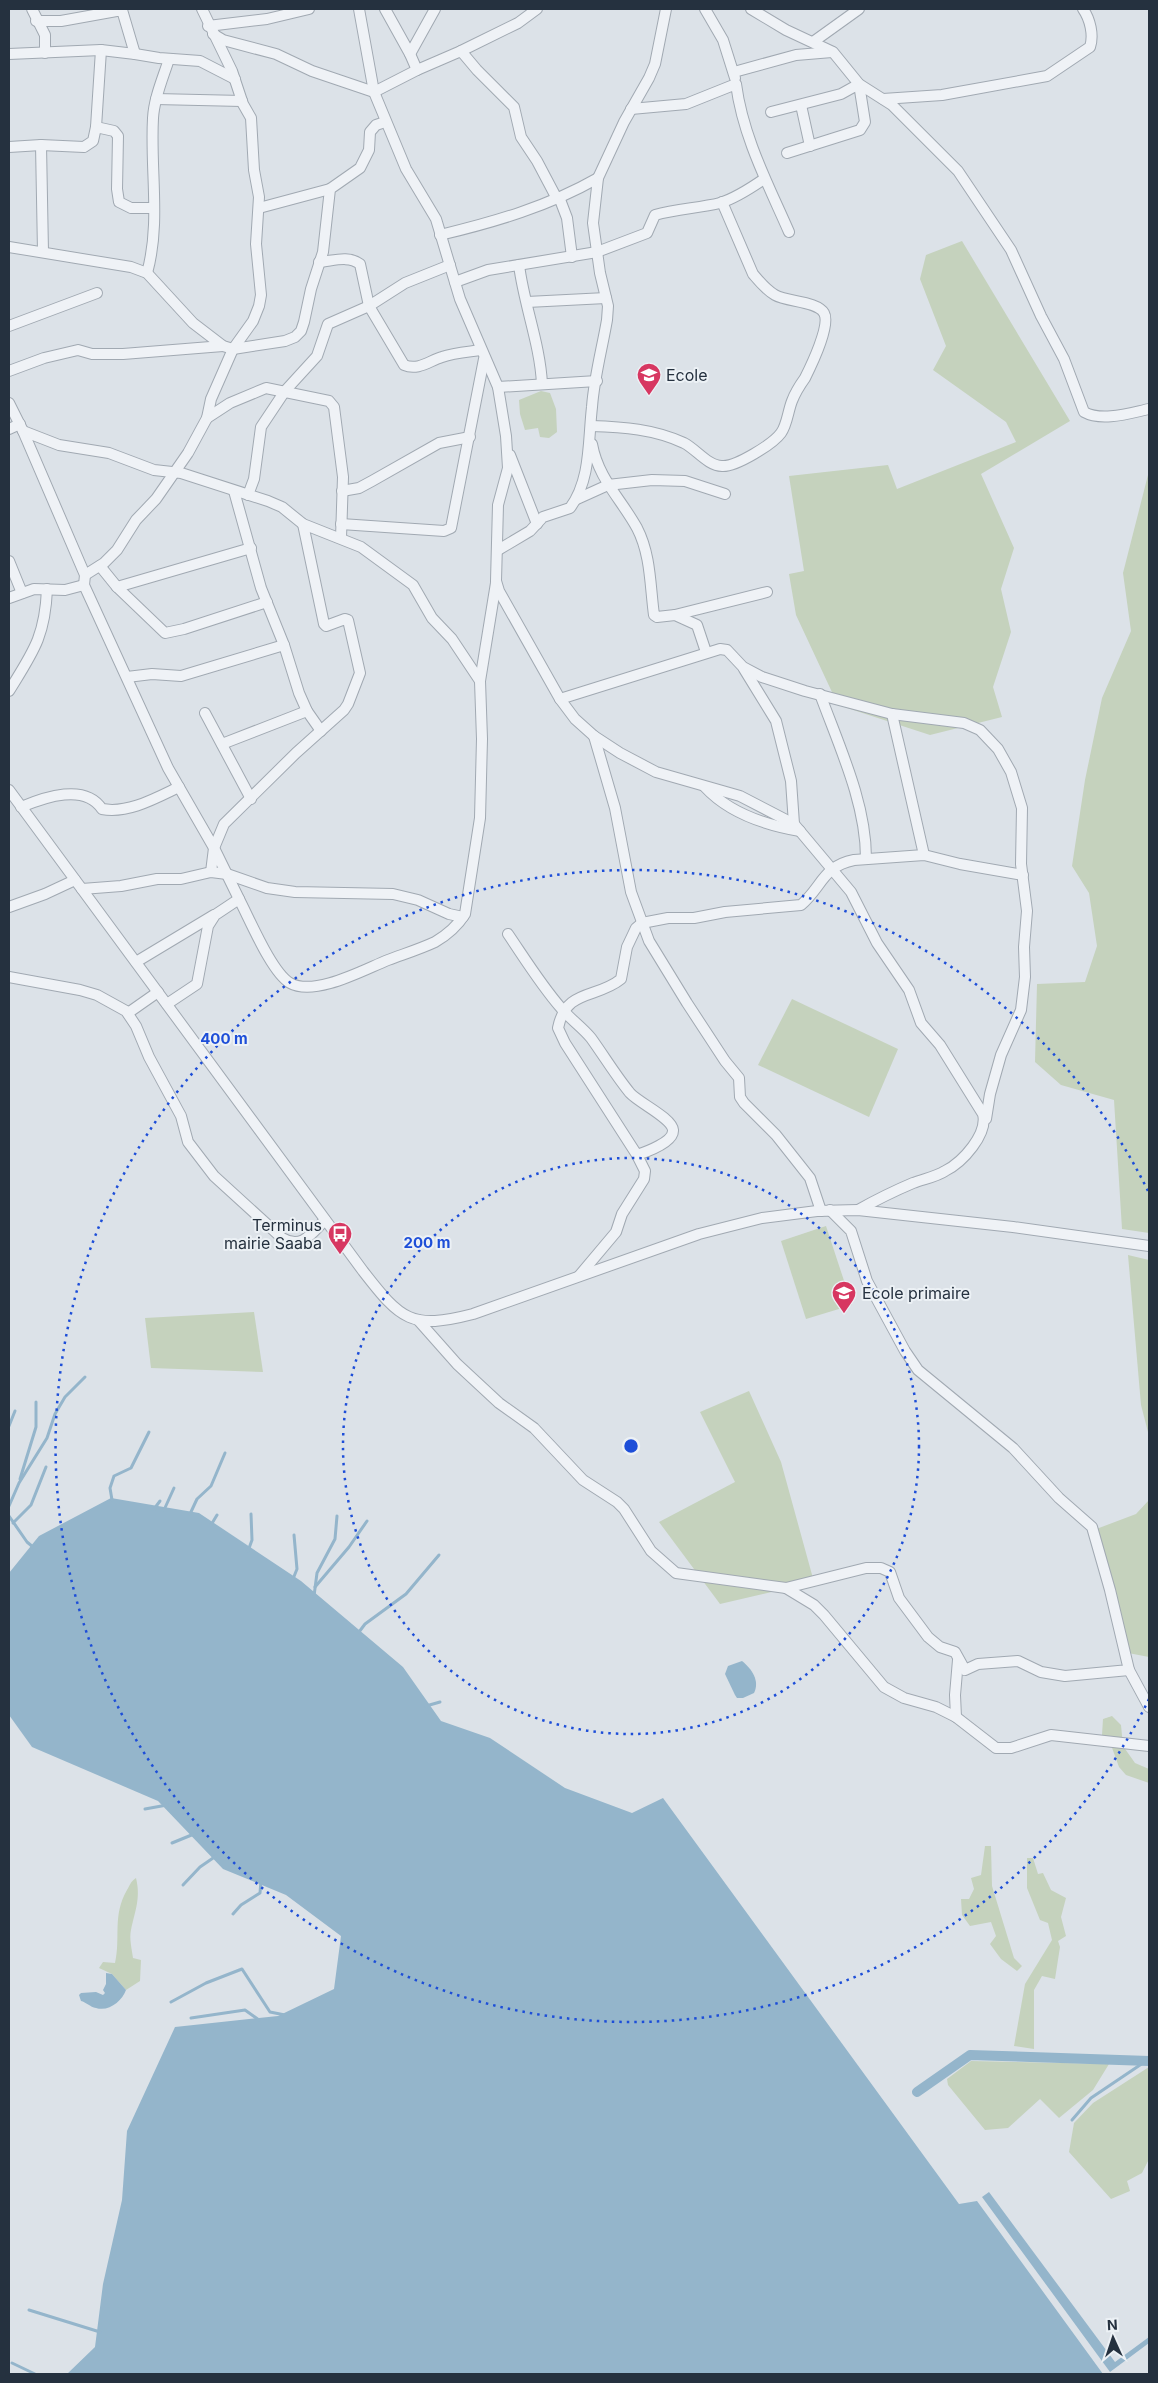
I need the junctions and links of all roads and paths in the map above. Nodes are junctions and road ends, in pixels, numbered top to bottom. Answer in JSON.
{"nodes":[{"id":1,"x":32,"y":9,"type":"edge"},
{"id":2,"x":202,"y":9,"type":"edge"},
{"id":3,"x":309,"y":9,"type":"edge"},
{"id":4,"x":360,"y":9,"type":"edge"},
{"id":5,"x":385,"y":9,"type":"edge"},
{"id":6,"x":436,"y":9,"type":"edge"},
{"id":7,"x":537,"y":9,"type":"edge"},
{"id":8,"x":666,"y":9,"type":"edge"},
{"id":9,"x":705,"y":9,"type":"edge"},
{"id":10,"x":751,"y":9,"type":"edge"},
{"id":11,"x":859,"y":9,"type":"edge"},
{"id":12,"x":1083,"y":9,"type":"edge"},
{"id":13,"x":36,"y":21,"type":"junction"},
{"id":14,"x":211,"y":30,"type":"junction"},
{"id":15,"x":813,"y":42,"type":"junction"},
{"id":16,"x":102,"y":50,"type":"junction"},
{"id":17,"x":461,"y":51,"type":"junction"},
{"id":18,"x":46,"y":52,"type":"junction"},
{"id":19,"x":833,"y":52,"type":"junction"},
{"id":20,"x":9,"y":54,"type":"edge"},
{"id":21,"x":135,"y":54,"type":"junction"},
{"id":22,"x":410,"y":54,"type":"junction"},
{"id":23,"x":169,"y":58,"type":"junction"},
{"id":24,"x":417,"y":70,"type":"junction"},
{"id":25,"x":734,"y":72,"type":"junction"},
{"id":26,"x":235,"y":79,"type":"junction"},
{"id":27,"x":736,"y":84,"type":"junction"},
{"id":28,"x":858,"y":84,"type":"junction"},
{"id":29,"x":374,"y":92,"type":"junction"},
{"id":30,"x":156,"y":99,"type":"junction"},
{"id":31,"x":883,"y":99,"type":"junction"},
{"id":32,"x":242,"y":101,"type":"junction"},
{"id":33,"x":801,"y":104,"type":"junction"},
{"id":34,"x":631,"y":109,"type":"junction"},
{"id":35,"x":771,"y":112,"type":"dead end"},
{"id":36,"x":385,"y":122,"type":"junction"},
{"id":37,"x":96,"y":127,"type":"junction"},
{"id":38,"x":41,"y":144,"type":"junction"},
{"id":39,"x":810,"y":146,"type":"junction"},
{"id":40,"x":9,"y":147,"type":"edge"},
{"id":41,"x":787,"y":153,"type":"dead end"},
{"id":42,"x":598,"y":178,"type":"junction"},
{"id":43,"x":764,"y":179,"type":"junction"},
{"id":44,"x":330,"y":189,"type":"junction"},
{"id":45,"x":558,"y":197,"type":"junction"},
{"id":46,"x":722,"y":202,"type":"junction"},
{"id":47,"x":153,"y":208,"type":"junction"},
{"id":48,"x":259,"y":208,"type":"junction"},
{"id":49,"x":789,"y":232,"type":"dead end"},
{"id":50,"x":440,"y":235,"type":"junction"},
{"id":51,"x":9,"y":247,"type":"edge"},
{"id":52,"x":43,"y":252,"type":"junction"},
{"id":53,"x":597,"y":252,"type":"junction"},
{"id":54,"x":572,"y":257,"type":"junction"},
{"id":55,"x":319,"y":262,"type":"junction"},
{"id":56,"x":450,"y":265,"type":"junction"},
{"id":57,"x":519,"y":265,"type":"junction"},
{"id":58,"x":147,"y":273,"type":"junction"},
{"id":59,"x":455,"y":282,"type":"junction"},
{"id":60,"x":97,"y":293,"type":"dead end"},
{"id":61,"x":606,"y":298,"type":"junction"},
{"id":62,"x":527,"y":302,"type":"junction"},
{"id":63,"x":369,"y":306,"type":"junction"},
{"id":64,"x":9,"y":326,"type":"edge"},
{"id":65,"x":222,"y":346,"type":"junction"},
{"id":66,"x":233,"y":349,"type":"junction"},
{"id":67,"x":482,"y":354,"type":"junction"},
{"id":68,"x":9,"y":371,"type":"edge"},
{"id":69,"x":597,"y":381,"type":"junction"},
{"id":70,"x":542,"y":384,"type":"junction"},
{"id":71,"x":498,"y":387,"type":"junction"},
{"id":72,"x":285,"y":391,"type":"junction"},
{"id":73,"x":9,"y":403,"type":"edge"},
{"id":74,"x":1149,"y":409,"type":"edge"},
{"id":75,"x":207,"y":418,"type":"junction"},
{"id":76,"x":21,"y":427,"type":"junction"},
{"id":77,"x":9,"y":429,"type":"edge"},
{"id":78,"x":591,"y":429,"type":"junction"},
{"id":79,"x":470,"y":437,"type":"junction"},
{"id":80,"x":508,"y":450,"type":"junction"},
{"id":81,"x":173,"y":473,"type":"junction"},
{"id":82,"x":608,"y":485,"type":"junction"},
{"id":83,"x":234,"y":491,"type":"junction"},
{"id":84,"x":342,"y":492,"type":"junction"},
{"id":85,"x":724,"y":494,"type":"dead end"},
{"id":86,"x":248,"y":495,"type":"junction"},
{"id":87,"x":577,"y":499,"type":"junction"},
{"id":88,"x":303,"y":524,"type":"junction"},
{"id":89,"x":341,"y":524,"type":"junction"},
{"id":90,"x":536,"y":524,"type":"junction"},
{"id":91,"x":341,"y":538,"type":"junction"},
{"id":92,"x":251,"y":548,"type":"junction"},
{"id":93,"x":498,"y":550,"type":"junction"},
{"id":94,"x":9,"y":561,"type":"edge"},
{"id":95,"x":100,"y":566,"type":"junction"},
{"id":96,"x":85,"y":580,"type":"junction"},
{"id":97,"x":496,"y":581,"type":"junction"},
{"id":98,"x":117,"y":587,"type":"junction"},
{"id":99,"x":47,"y":589,"type":"junction"},
{"id":100,"x":767,"y":592,"type":"dead end"},
{"id":101,"x":22,"y":593,"type":"junction"},
{"id":102,"x":9,"y":598,"type":"edge"},
{"id":103,"x":267,"y":602,"type":"junction"},
{"id":104,"x":675,"y":615,"type":"junction"},
{"id":105,"x":284,"y":645,"type":"junction"},
{"id":106,"x":706,"y":652,"type":"junction"},
{"id":107,"x":742,"y":667,"type":"junction"},
{"id":108,"x":127,"y":677,"type":"junction"},
{"id":109,"x":480,"y":681,"type":"junction"},
{"id":110,"x":9,"y":691,"type":"edge"},
{"id":111,"x":820,"y":694,"type":"junction"},
{"id":112,"x":560,"y":699,"type":"junction"},
{"id":113,"x":307,"y":711,"type":"junction"},
{"id":114,"x":205,"y":713,"type":"dead end"},
{"id":115,"x":892,"y":714,"type":"junction"},
{"id":116,"x":321,"y":731,"type":"junction"},
{"id":117,"x":594,"y":736,"type":"junction"},
{"id":118,"x":222,"y":744,"type":"junction"},
{"id":119,"x":179,"y":787,"type":"junction"},
{"id":120,"x":705,"y":787,"type":"junction"},
{"id":121,"x":9,"y":790,"type":"edge"},
{"id":122,"x":250,"y":799,"type":"junction"},
{"id":123,"x":21,"y":807,"type":"junction"},
{"id":124,"x":797,"y":828,"type":"junction"},
{"id":125,"x":214,"y":848,"type":"junction"},
{"id":126,"x":924,"y":855,"type":"junction"},
{"id":127,"x":866,"y":858,"type":"junction"},
{"id":128,"x":831,"y":868,"type":"junction"},
{"id":129,"x":211,"y":872,"type":"junction"},
{"id":130,"x":227,"y":874,"type":"junction"},
{"id":131,"x":1023,"y":875,"type":"junction"},
{"id":132,"x":79,"y":884,"type":"junction"},
{"id":133,"x":239,"y":900,"type":"junction"},
{"id":134,"x":9,"y":907,"type":"edge"},
{"id":135,"x":215,"y":915,"type":"junction"},
{"id":136,"x":463,"y":917,"type":"junction"},
{"id":137,"x":642,"y":923,"type":"junction"},
{"id":138,"x":508,"y":934,"type":"dead end"},
{"id":139,"x":136,"y":962,"type":"junction"},
{"id":140,"x":9,"y":978,"type":"edge"},
{"id":141,"x":158,"y":992,"type":"junction"},
{"id":142,"x":167,"y":1004,"type":"junction"},
{"id":143,"x":563,"y":1011,"type":"junction"},
{"id":144,"x":128,"y":1013,"type":"junction"},
{"id":145,"x":985,"y":1121,"type":"junction"},
{"id":146,"x":637,"y":1155,"type":"junction"},
{"id":147,"x":858,"y":1210,"type":"junction"},
{"id":148,"x":825,"y":1211,"type":"junction"},
{"id":149,"x":325,"y":1220,"type":"junction"},
{"id":150,"x":1149,"y":1246,"type":"edge"},
{"id":151,"x":578,"y":1277,"type":"junction"},
{"id":152,"x":418,"y":1320,"type":"junction"},
{"id":153,"x":786,"y":1588,"type":"junction"},
{"id":154,"x":1129,"y":1670,"type":"junction"},
{"id":155,"x":962,"y":1674,"type":"junction"},
{"id":156,"x":955,"y":1700,"type":"junction"},
{"id":157,"x":1149,"y":1707,"type":"edge"},
{"id":158,"x":942,"y":1710,"type":"junction"},
{"id":159,"x":956,"y":1717,"type":"junction"},
{"id":160,"x":1149,"y":1746,"type":"edge"}],
"edges":[{"from":1,"to":13,"type":"street"},
{"from":2,"to":14,"type":"street"},
{"from":3,"to":14,"type":"street"},
{"from":4,"to":29,"type":"street"},
{"from":5,"to":22,"type":"street"},
{"from":6,"to":22,"type":"street"},
{"from":7,"to":17,"type":"street"},
{"from":8,"to":34,"type":"street"},
{"from":9,"to":25,"type":"street"},
{"from":10,"to":15,"type":"street"},
{"from":11,"to":15,"type":"street"},
{"from":12,"to":31,"type":"street"},
{"from":13,"to":18,"type":"street"},
{"from":13,"to":21,"type":"street"},
{"from":14,"to":26,"type":"street"},
{"from":14,"to":29,"type":"street"},
{"from":15,"to":19,"type":"street"},
{"from":16,"to":18,"type":"street"},
{"from":16,"to":21,"type":"street"},
{"from":16,"to":37,"type":"street"},
{"from":17,"to":24,"type":"street"},
{"from":17,"to":45,"type":"street"},
{"from":18,"to":20,"type":"street"},
{"from":19,"to":25,"type":"street"},
{"from":19,"to":28,"type":"street"},
{"from":21,"to":23,"type":"street"},
{"from":22,"to":24,"type":"street"},
{"from":23,"to":26,"type":"street"},
{"from":23,"to":30,"type":"street"},
{"from":24,"to":29,"type":"street"},
{"from":25,"to":27,"type":"street"},
{"from":26,"to":32,"type":"street"},
{"from":27,"to":34,"type":"street"},
{"from":27,"to":43,"type":"street"},
{"from":28,"to":31,"type":"street"},
{"from":28,"to":33,"type":"street"},
{"from":28,"to":39,"type":"street"},
{"from":29,"to":36,"type":"street"},
{"from":30,"to":32,"type":"street"},
{"from":30,"to":47,"type":"street"},
{"from":31,"to":74,"type":"street"},
{"from":32,"to":48,"type":"street"},
{"from":33,"to":35,"type":"street"},
{"from":33,"to":39,"type":"street"},
{"from":34,"to":42,"type":"street"},
{"from":36,"to":44,"type":"street"},
{"from":36,"to":50,"type":"street"},
{"from":37,"to":38,"type":"street"},
{"from":37,"to":47,"type":"street"},
{"from":38,"to":40,"type":"street"},
{"from":38,"to":52,"type":"street"},
{"from":39,"to":41,"type":"street"},
{"from":42,"to":45,"type":"street"},
{"from":42,"to":53,"type":"street"},
{"from":43,"to":46,"type":"street"},
{"from":43,"to":49,"type":"street"},
{"from":44,"to":48,"type":"street"},
{"from":44,"to":55,"type":"street"},
{"from":45,"to":50,"type":"street"},
{"from":45,"to":54,"type":"street"},
{"from":46,"to":53,"type":"street"},
{"from":46,"to":78,"type":"street"},
{"from":47,"to":58,"type":"street"},
{"from":48,"to":66,"type":"street"},
{"from":50,"to":56,"type":"street"},
{"from":51,"to":52,"type":"street"},
{"from":52,"to":58,"type":"street"},
{"from":53,"to":54,"type":"street"},
{"from":53,"to":61,"type":"street"},
{"from":54,"to":57,"type":"street"},
{"from":55,"to":63,"type":"street"},
{"from":55,"to":66,"type":"street"},
{"from":56,"to":59,"type":"street"},
{"from":56,"to":63,"type":"street"},
{"from":57,"to":59,"type":"street"},
{"from":57,"to":62,"type":"street"},
{"from":58,"to":65,"type":"street"},
{"from":59,"to":67,"type":"street"},
{"from":60,"to":64,"type":"street"},
{"from":61,"to":62,"type":"street"},
{"from":61,"to":69,"type":"street"},
{"from":62,"to":70,"type":"street"},
{"from":63,"to":67,"type":"street"},
{"from":63,"to":72,"type":"street"},
{"from":65,"to":66,"type":"street"},
{"from":65,"to":68,"type":"street"},
{"from":66,"to":75,"type":"street"},
{"from":67,"to":71,"type":"street"},
{"from":67,"to":79,"type":"street"},
{"from":69,"to":70,"type":"street"},
{"from":69,"to":78,"type":"street"},
{"from":70,"to":71,"type":"street"},
{"from":71,"to":80,"type":"street"},
{"from":72,"to":75,"type":"street"},
{"from":72,"to":84,"type":"street"},
{"from":72,"to":86,"type":"street"},
{"from":73,"to":76,"type":"street"},
{"from":75,"to":81,"type":"street"},
{"from":76,"to":77,"type":"street"},
{"from":76,"to":81,"type":"street"},
{"from":76,"to":96,"type":"street"},
{"from":78,"to":82,"type":"street"},
{"from":78,"to":87,"type":"street"},
{"from":79,"to":84,"type":"street"},
{"from":79,"to":89,"type":"street"},
{"from":80,"to":90,"type":"street"},
{"from":80,"to":93,"type":"street"},
{"from":81,"to":83,"type":"street"},
{"from":81,"to":95,"type":"street"},
{"from":82,"to":85,"type":"street"},
{"from":82,"to":87,"type":"street"},
{"from":82,"to":104,"type":"street"},
{"from":83,"to":86,"type":"street"},
{"from":83,"to":92,"type":"street"},
{"from":84,"to":89,"type":"street"},
{"from":86,"to":88,"type":"street"},
{"from":87,"to":90,"type":"street"},
{"from":88,"to":91,"type":"street"},
{"from":88,"to":116,"type":"street"},
{"from":89,"to":91,"type":"street"},
{"from":90,"to":93,"type":"street"},
{"from":91,"to":109,"type":"street"},
{"from":92,"to":98,"type":"street"},
{"from":92,"to":103,"type":"street"},
{"from":93,"to":97,"type":"street"},
{"from":94,"to":101,"type":"street"},
{"from":95,"to":96,"type":"street"},
{"from":95,"to":98,"type":"street"},
{"from":96,"to":99,"type":"street"},
{"from":96,"to":108,"type":"street"},
{"from":97,"to":109,"type":"street"},
{"from":97,"to":112,"type":"street"},
{"from":98,"to":103,"type":"street"},
{"from":99,"to":101,"type":"street"},
{"from":99,"to":110,"type":"street"},
{"from":100,"to":104,"type":"street"},
{"from":101,"to":102,"type":"street"},
{"from":103,"to":105,"type":"street"},
{"from":104,"to":106,"type":"street"},
{"from":105,"to":108,"type":"street"},
{"from":105,"to":113,"type":"street"},
{"from":106,"to":107,"type":"street"},
{"from":106,"to":112,"type":"street"},
{"from":107,"to":111,"type":"street"},
{"from":107,"to":124,"type":"street"},
{"from":108,"to":119,"type":"street"},
{"from":109,"to":136,"type":"street"},
{"from":111,"to":115,"type":"street"},
{"from":111,"to":127,"type":"street"},
{"from":112,"to":117,"type":"street"},
{"from":113,"to":116,"type":"street"},
{"from":113,"to":118,"type":"street"},
{"from":114,"to":118,"type":"street"},
{"from":115,"to":126,"type":"street"},
{"from":115,"to":131,"type":"street"},
{"from":116,"to":122,"type":"street"},
{"from":117,"to":120,"type":"street"},
{"from":117,"to":137,"type":"street"},
{"from":118,"to":122,"type":"street"},
{"from":119,"to":123,"type":"street"},
{"from":119,"to":125,"type":"street"},
{"from":120,"to":124,"type":"street"},
{"from":120,"to":124,"type":"street"},
{"from":121,"to":123,"type":"street"},
{"from":122,"to":125,"type":"street"},
{"from":123,"to":132,"type":"street"},
{"from":124,"to":128,"type":"street"},
{"from":125,"to":129,"type":"street"},
{"from":125,"to":130,"type":"street"},
{"from":126,"to":127,"type":"street"},
{"from":126,"to":131,"type":"street"},
{"from":127,"to":128,"type":"street"},
{"from":128,"to":137,"type":"street"},
{"from":128,"to":145,"type":"street"},
{"from":129,"to":130,"type":"street"},
{"from":129,"to":132,"type":"street"},
{"from":130,"to":133,"type":"street"},
{"from":130,"to":136,"type":"street"},
{"from":131,"to":145,"type":"street"},
{"from":132,"to":134,"type":"street"},
{"from":132,"to":139,"type":"street"},
{"from":133,"to":135,"type":"street"},
{"from":133,"to":136,"type":"street"},
{"from":135,"to":139,"type":"street"},
{"from":135,"to":142,"type":"street"},
{"from":137,"to":143,"type":"street"},
{"from":137,"to":148,"type":"street"},
{"from":138,"to":143,"type":"street"},
{"from":139,"to":141,"type":"street"},
{"from":140,"to":144,"type":"street"},
{"from":141,"to":142,"type":"street"},
{"from":141,"to":144,"type":"street"},
{"from":142,"to":149,"type":"street"},
{"from":143,"to":146,"type":"street"},
{"from":143,"to":146,"type":"street"},
{"from":144,"to":149,"type":"street"},
{"from":145,"to":147,"type":"street"},
{"from":146,"to":151,"type":"street"},
{"from":147,"to":148,"type":"street"},
{"from":147,"to":150,"type":"street"},
{"from":148,"to":151,"type":"street"},
{"from":148,"to":154,"type":"street"},
{"from":149,"to":152,"type":"street"},
{"from":151,"to":152,"type":"street"},
{"from":152,"to":153,"type":"street"},
{"from":153,"to":155,"type":"street"},
{"from":153,"to":158,"type":"street"},
{"from":154,"to":155,"type":"street"},
{"from":154,"to":157,"type":"street"},
{"from":155,"to":156,"type":"street"},
{"from":156,"to":158,"type":"street"},
{"from":156,"to":159,"type":"street"},
{"from":158,"to":159,"type":"street"},
{"from":159,"to":160,"type":"street"}]}
